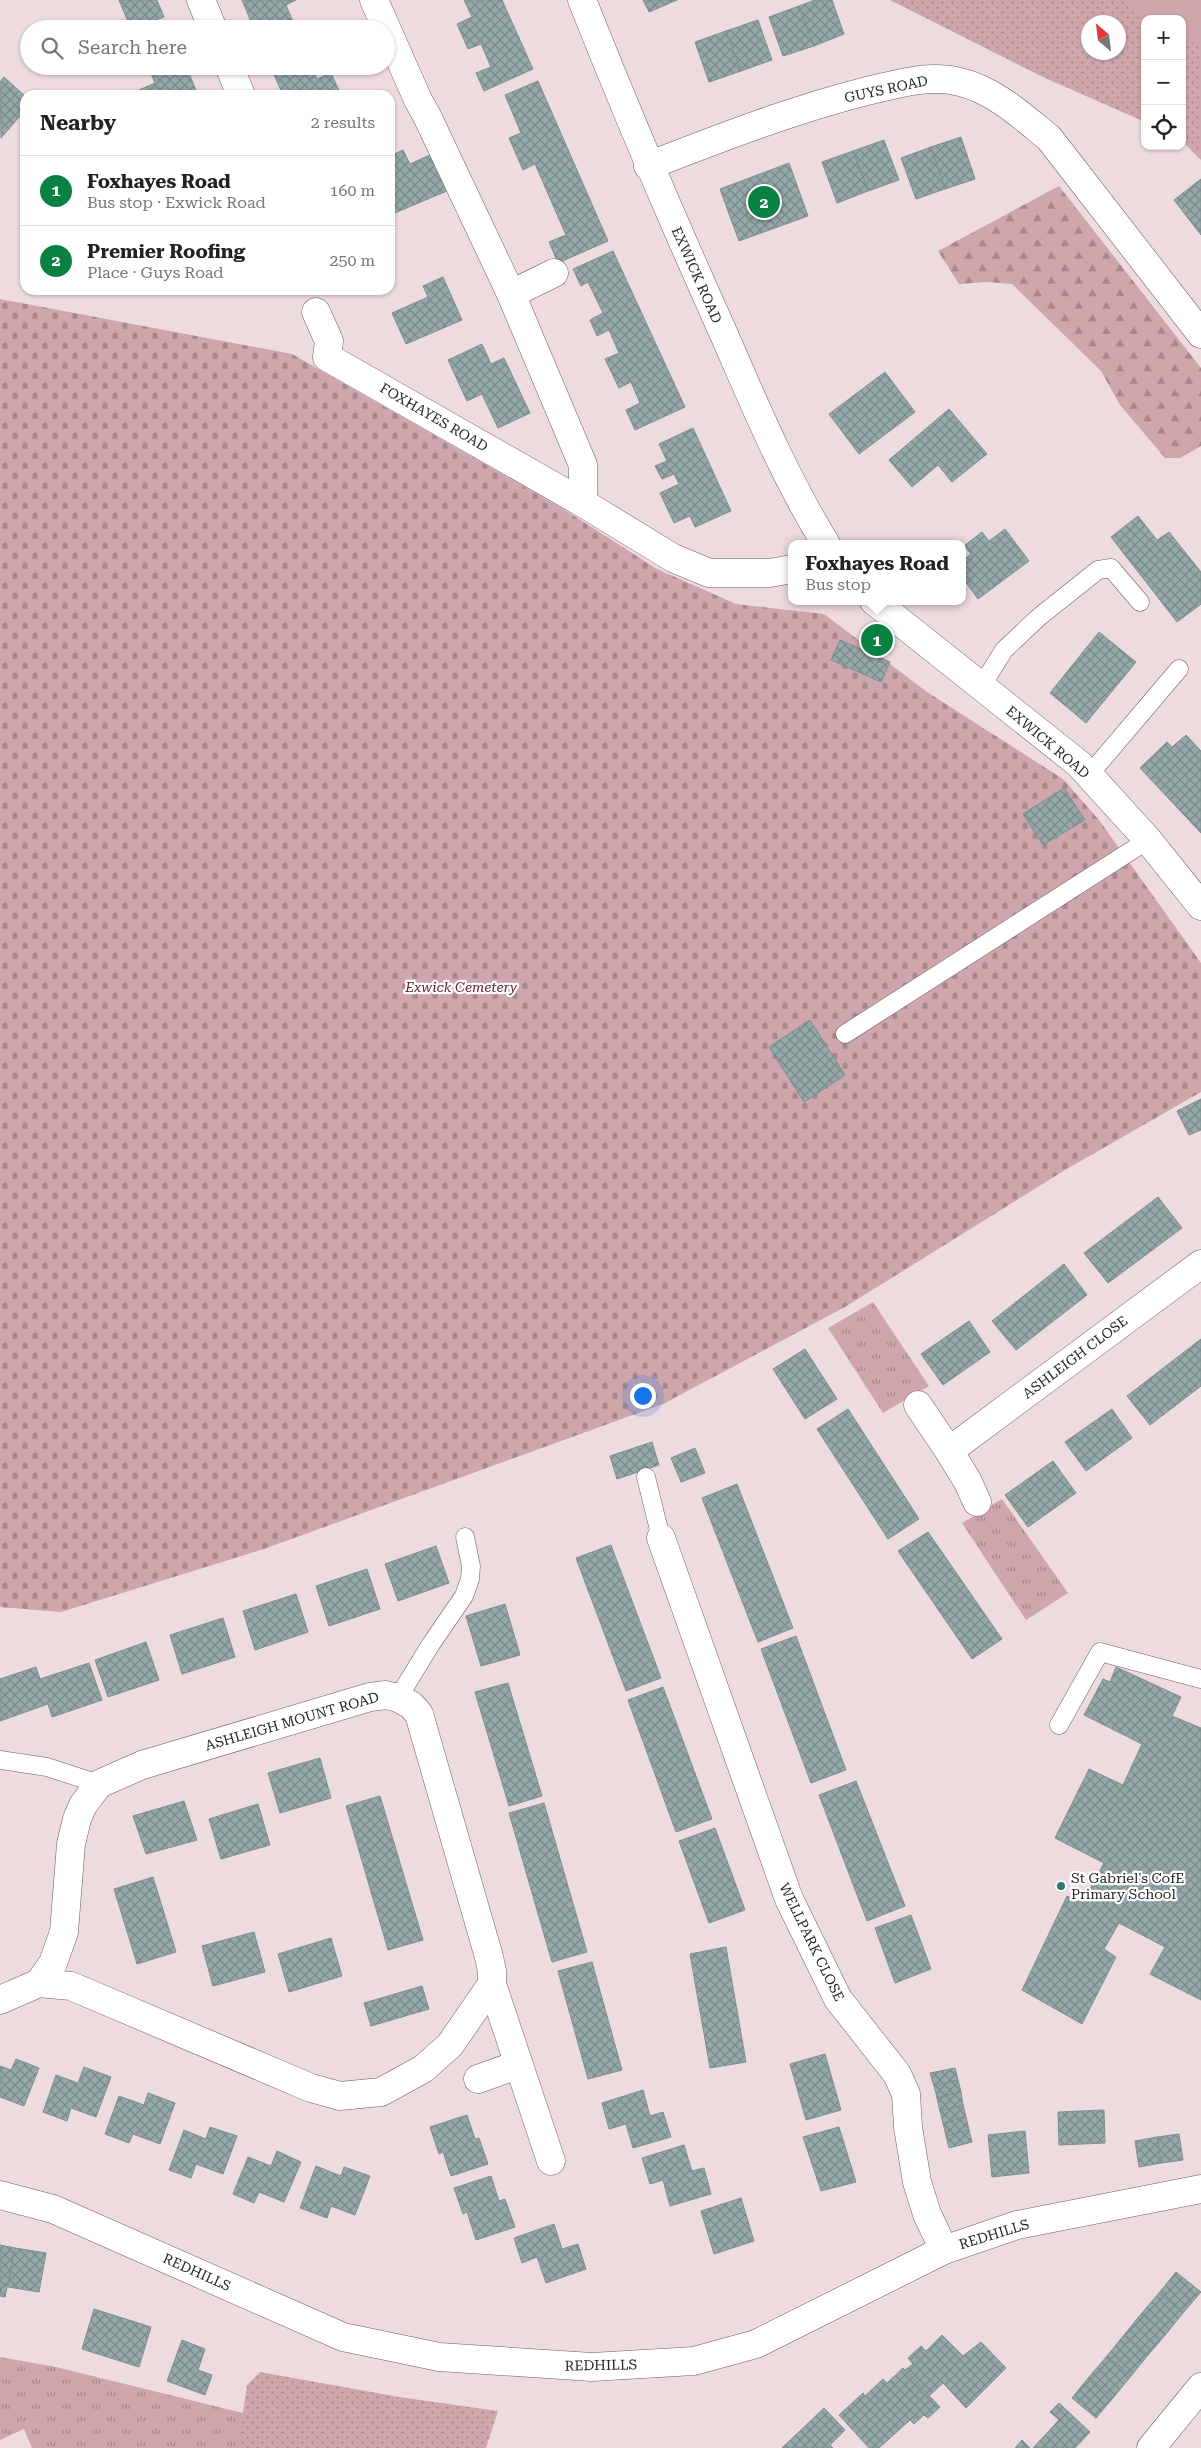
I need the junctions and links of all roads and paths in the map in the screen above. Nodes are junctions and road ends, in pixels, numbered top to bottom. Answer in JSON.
{"nodes":[{"id":1,"x":201,"y":0,"type":"edge"},
{"id":2,"x":374,"y":0,"type":"edge"},
{"id":3,"x":582,"y":0,"type":"edge"},
{"id":4,"x":209,"y":20,"type":"edge"},
{"id":5,"x":383,"y":20,"type":"edge"},
{"id":6,"x":395,"y":48,"type":"edge"},
{"id":7,"x":233,"y":75,"type":"edge"},
{"id":8,"x":239,"y":90,"type":"edge"},
{"id":9,"x":648,"y":166,"type":"junction"},
{"id":10,"x":554,"y":273,"type":"dead end"},
{"id":11,"x":511,"y":294,"type":"junction"},
{"id":12,"x":316,"y":312,"type":"dead end"},
{"id":13,"x":1201,"y":334,"type":"edge"},
{"id":14,"x":583,"y":503,"type":"junction"},
{"id":15,"x":824,"y":540,"type":"edge"},
{"id":16,"x":788,"y":571,"type":"edge"},
{"id":17,"x":1140,"y":602,"type":"dead end"},
{"id":18,"x":879,"y":605,"type":"edge"},
{"id":19,"x":1179,"y":669,"type":"dead end"},
{"id":20,"x":981,"y":687,"type":"junction"},
{"id":21,"x":1089,"y":774,"type":"junction"},
{"id":22,"x":1148,"y":840,"type":"junction"},
{"id":23,"x":1201,"y":906,"type":"edge"},
{"id":24,"x":845,"y":1034,"type":"dead end"},
{"id":25,"x":1201,"y":1264,"type":"edge"},
{"id":26,"x":918,"y":1405,"type":"dead end"},
{"id":27,"x":949,"y":1452,"type":"junction"},
{"id":28,"x":646,"y":1477,"type":"dead end"},
{"id":29,"x":977,"y":1502,"type":"dead end"},
{"id":30,"x":465,"y":1537,"type":"dead end"},
{"id":31,"x":661,"y":1538,"type":"joint"},
{"id":32,"x":1201,"y":1679,"type":"edge"},
{"id":33,"x":398,"y":1698,"type":"junction"},
{"id":34,"x":1059,"y":1725,"type":"dead end"},
{"id":35,"x":0,"y":1760,"type":"edge"},
{"id":36,"x":99,"y":1784,"type":"junction"},
{"id":37,"x":39,"y":1983,"type":"junction"},
{"id":38,"x":492,"y":1984,"type":"junction"},
{"id":39,"x":0,"y":2000,"type":"edge"},
{"id":40,"x":517,"y":2066,"type":"junction"},
{"id":41,"x":478,"y":2079,"type":"dead end"},
{"id":42,"x":551,"y":2162,"type":"dead end"},
{"id":43,"x":1201,"y":2190,"type":"edge"},
{"id":44,"x":0,"y":2195,"type":"edge"},
{"id":45,"x":944,"y":2250,"type":"junction"},
{"id":46,"x":1201,"y":2387,"type":"edge"},
{"id":47,"x":1151,"y":2448,"type":"edge"}],
"edges":[{"from":1,"to":4,"type":"street"},
{"from":2,"to":5,"type":"street"},
{"from":3,"to":9,"type":"street","name":"EXWICK ROAD"},
{"from":6,"to":11,"type":"street"},
{"from":7,"to":8,"type":"street"},
{"from":9,"to":13,"type":"street","name":"GUYS ROAD"},
{"from":9,"to":15,"type":"street","name":"EXWICK ROAD"},
{"from":10,"to":11,"type":"street"},
{"from":11,"to":14,"type":"street"},
{"from":12,"to":14,"type":"street","name":"FOXHAYES ROAD"},
{"from":14,"to":16,"type":"street","name":"FOXHAYES ROAD"},
{"from":17,"to":20,"type":"lane"},
{"from":18,"to":20,"type":"street","name":"EXWICK ROAD"},
{"from":19,"to":21,"type":"lane"},
{"from":20,"to":21,"type":"street","name":"EXWICK ROAD"},
{"from":21,"to":22,"type":"street","name":"EXWICK ROAD"},
{"from":22,"to":23,"type":"street","name":"EXWICK ROAD"},
{"from":22,"to":24,"type":"lane"},
{"from":25,"to":27,"type":"street","name":"ASHLEIGH CLOSE"},
{"from":26,"to":27,"type":"street"},
{"from":27,"to":29,"type":"street"},
{"from":28,"to":31,"type":"lane"},
{"from":30,"to":33,"type":"lane"},
{"from":31,"to":45,"type":"street","name":"WELLPARK CLOSE"},
{"from":32,"to":34,"type":"lane"},
{"from":33,"to":36,"type":"street","name":"ASHLEIGH MOUNT ROAD"},
{"from":33,"to":38,"type":"street","name":"ASHLEIGH MOUNT ROAD"},
{"from":35,"to":36,"type":"lane"},
{"from":36,"to":37,"type":"street","name":"ASHLEIGH MOUNT ROAD"},
{"from":37,"to":38,"type":"street"},
{"from":37,"to":39,"type":"street"},
{"from":38,"to":40,"type":"street","name":"ASHLEIGH MOUNT ROAD"},
{"from":40,"to":41,"type":"street"},
{"from":40,"to":42,"type":"street","name":"ASHLEIGH MOUNT ROAD"},
{"from":43,"to":45,"type":"street","name":"REDHILLS"},
{"from":44,"to":45,"type":"street","name":"REDHILLS"},
{"from":46,"to":47,"type":"street"}]}
